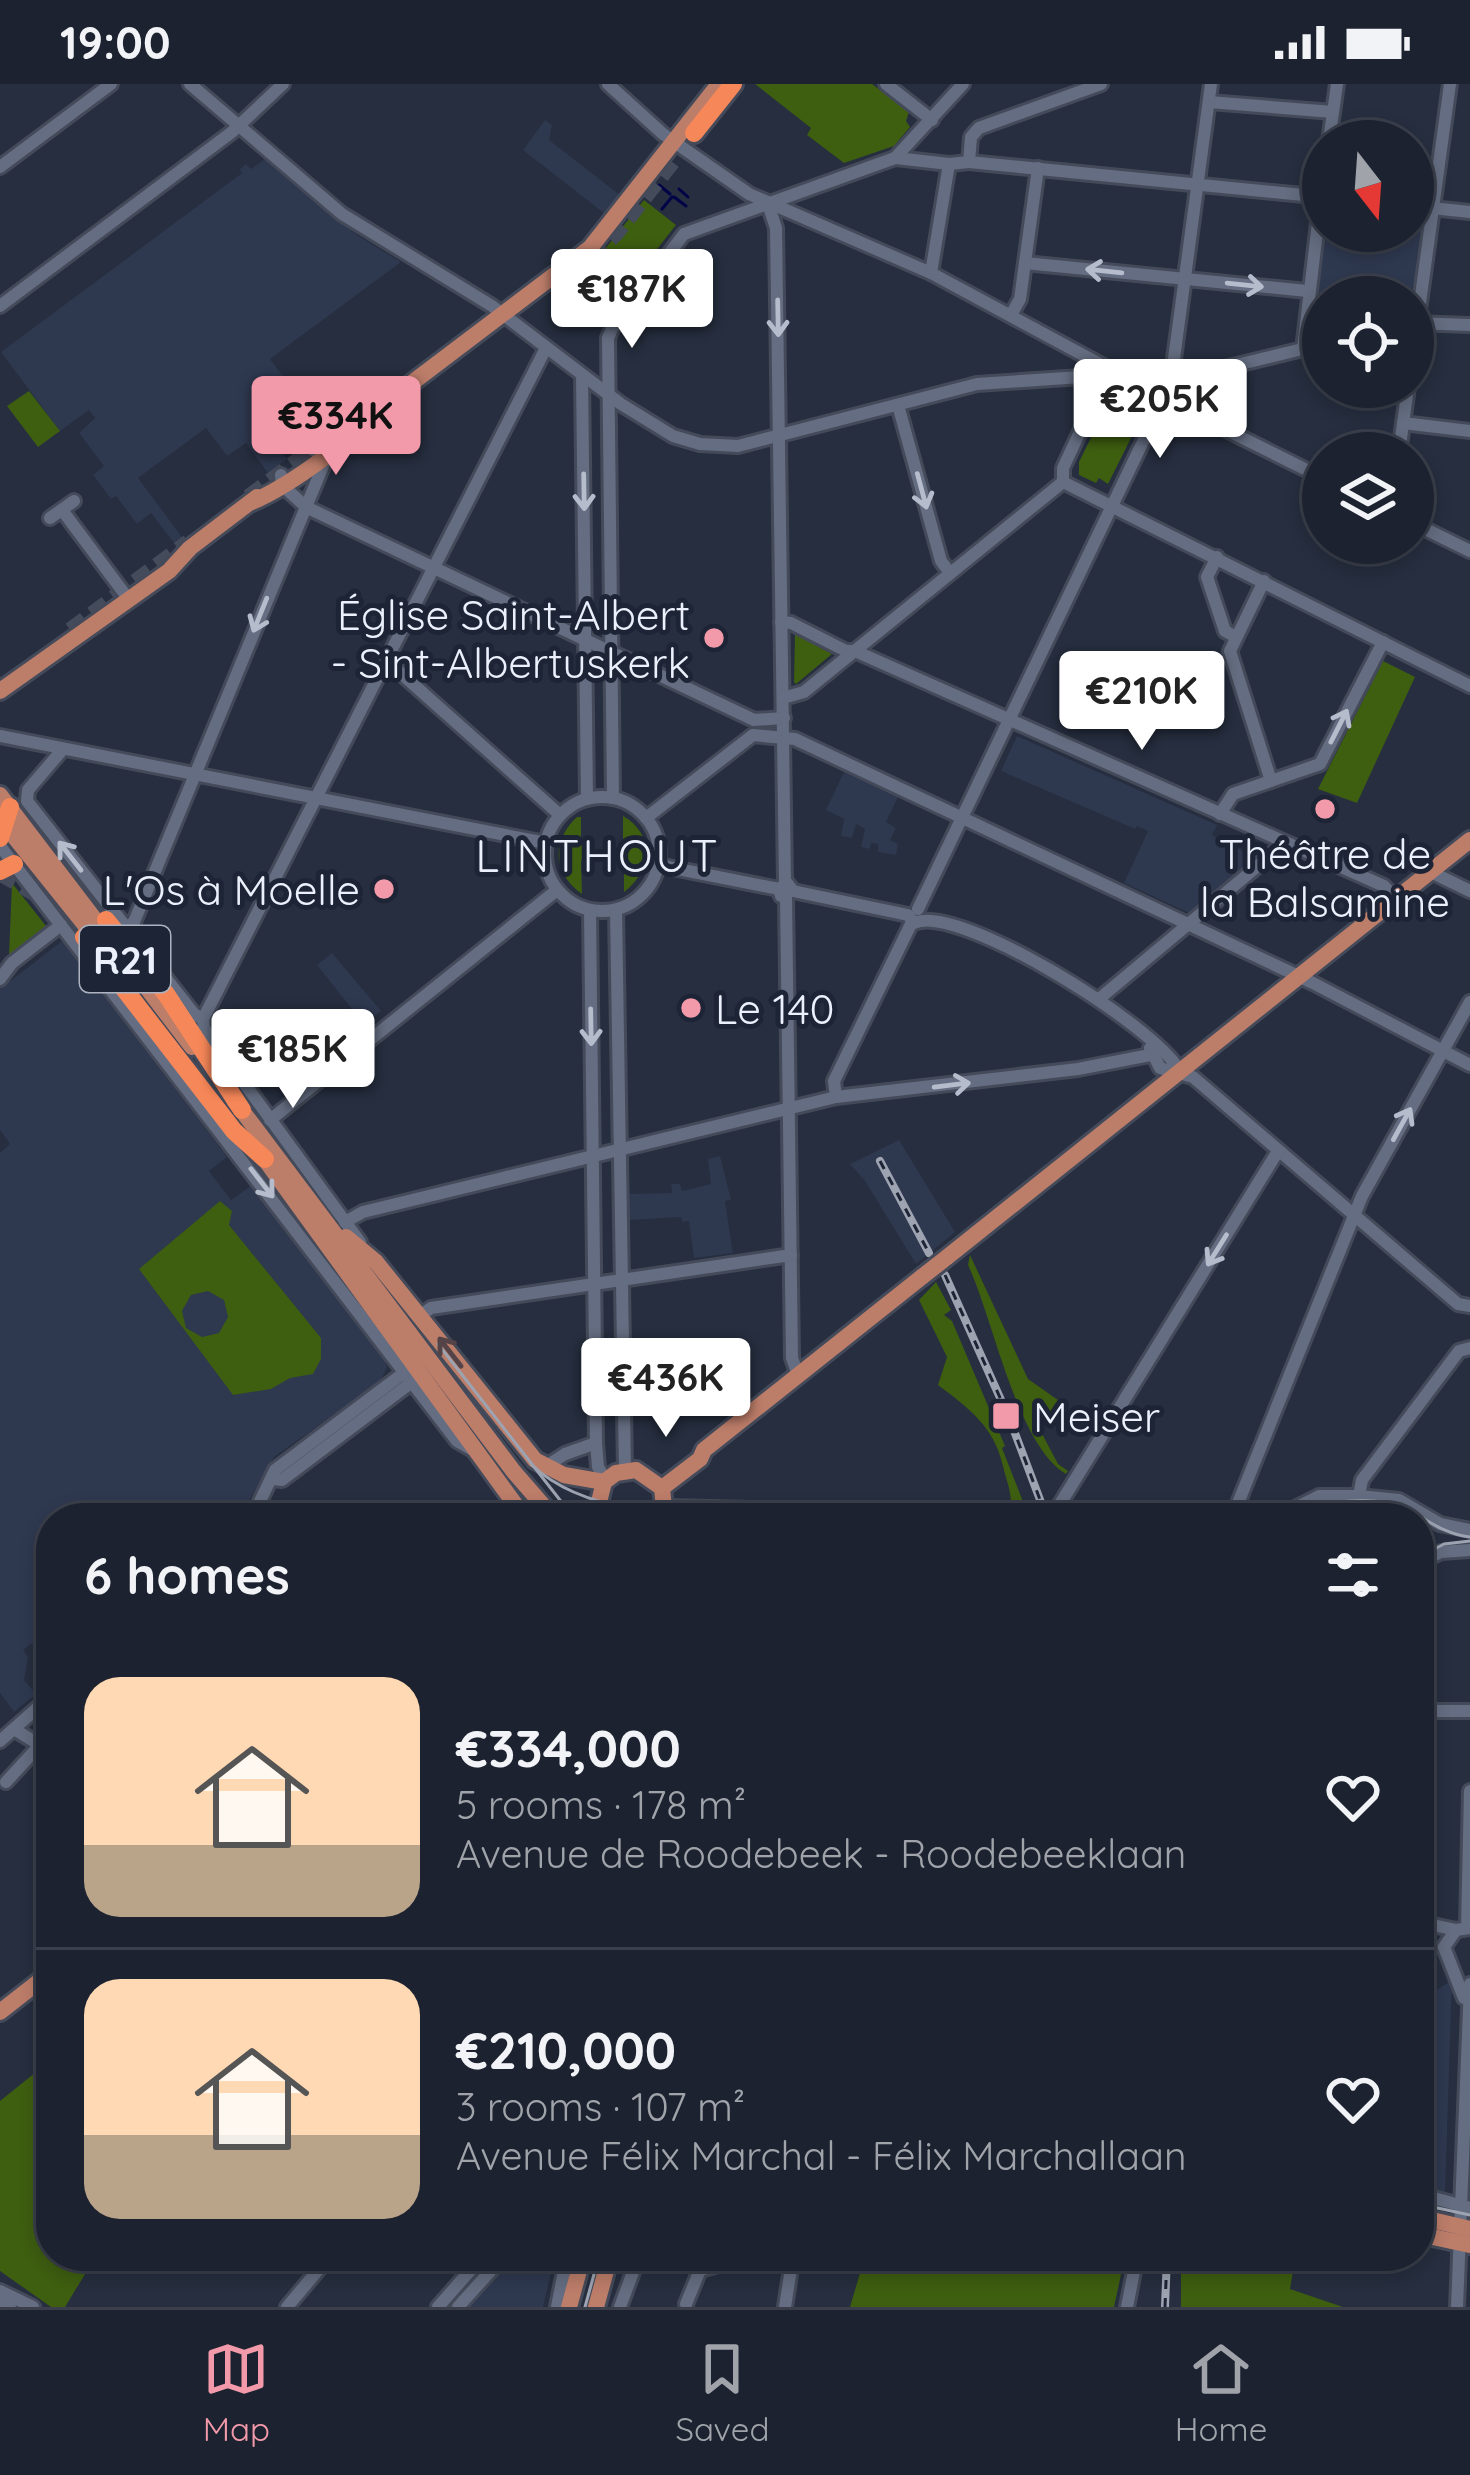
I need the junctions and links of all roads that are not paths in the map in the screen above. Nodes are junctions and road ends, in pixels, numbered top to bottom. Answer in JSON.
{"nodes":[{"id":1,"x":111,"y":84,"type":"edge"},
{"id":2,"x":190,"y":84,"type":"edge"},
{"id":3,"x":284,"y":84,"type":"edge"},
{"id":4,"x":608,"y":84,"type":"edge"},
{"id":5,"x":719,"y":84,"type":"edge"},
{"id":6,"x":733,"y":84,"type":"edge"},
{"id":7,"x":886,"y":84,"type":"edge"},
{"id":8,"x":963,"y":84,"type":"edge"},
{"id":9,"x":1101,"y":84,"type":"edge"},
{"id":10,"x":1211,"y":84,"type":"edge"},
{"id":11,"x":1337,"y":84,"type":"edge"},
{"id":12,"x":1450,"y":84,"type":"edge"},
{"id":13,"x":1209,"y":102,"type":"junction"},
{"id":14,"x":1333,"y":112,"type":"junction"},
{"id":15,"x":932,"y":120,"type":"junction"},
{"id":16,"x":1332,"y":120,"type":"edge"},
{"id":17,"x":240,"y":126,"type":"junction"},
{"id":18,"x":694,"y":133,"type":"tunnel mouth"},
{"id":19,"x":674,"y":142,"type":"junction"},
{"id":20,"x":895,"y":158,"type":"junction"},
{"id":21,"x":969,"y":161,"type":"junction"},
{"id":22,"x":950,"y":164,"type":"junction"},
{"id":23,"x":0,"y":167,"type":"edge"},
{"id":24,"x":1038,"y":168,"type":"junction"},
{"id":25,"x":1197,"y":184,"type":"junction"},
{"id":26,"x":1302,"y":195,"type":"edge"},
{"id":27,"x":1434,"y":201,"type":"edge"},
{"id":28,"x":768,"y":203,"type":"junction"},
{"id":29,"x":1434,"y":208,"type":"edge"},
{"id":30,"x":1470,"y":212,"type":"edge"},
{"id":31,"x":1025,"y":263,"type":"junction"},
{"id":32,"x":931,"y":273,"type":"junction"},
{"id":33,"x":1184,"y":278,"type":"junction"},
{"id":34,"x":1302,"y":290,"type":"edge"},
{"id":35,"x":0,"y":306,"type":"edge"},
{"id":36,"x":503,"y":315,"type":"junction"},
{"id":37,"x":1011,"y":315,"type":"junction"},
{"id":38,"x":1434,"y":324,"type":"edge"},
{"id":39,"x":1470,"y":325,"type":"edge"},
{"id":40,"x":546,"y":348,"type":"junction"},
{"id":41,"x":1302,"y":349,"type":"edge"},
{"id":42,"x":1095,"y":362,"type":"junction"},
{"id":43,"x":1109,"y":370,"type":"junction"},
{"id":44,"x":582,"y":375,"type":"junction"},
{"id":45,"x":1171,"y":381,"type":"junction"},
{"id":46,"x":608,"y":394,"type":"junction"},
{"id":47,"x":1160,"y":397,"type":"junction"},
{"id":48,"x":898,"y":406,"type":"junction"},
{"id":49,"x":1405,"y":408,"type":"edge"},
{"id":50,"x":1403,"y":423,"type":"junction"},
{"id":51,"x":1470,"y":431,"type":"edge"},
{"id":52,"x":1402,"y":432,"type":"edge"},
{"id":53,"x":779,"y":438,"type":"junction"},
{"id":54,"x":318,"y":453,"type":"junction"},
{"id":55,"x":1302,"y":468,"type":"edge"},
{"id":56,"x":282,"y":480,"type":"junction"},
{"id":57,"x":1063,"y":482,"type":"junction"},
{"id":58,"x":1112,"y":505,"type":"junction"},
{"id":59,"x":306,"y":507,"type":"junction"},
{"id":60,"x":62,"y":510,"type":"dead end"},
{"id":61,"x":1434,"y":533,"type":"edge"},
{"id":62,"x":190,"y":548,"type":"junction"},
{"id":63,"x":1470,"y":550,"type":"edge"},
{"id":64,"x":1216,"y":557,"type":"junction"},
{"id":65,"x":434,"y":567,"type":"junction"},
{"id":66,"x":950,"y":573,"type":"junction"},
{"id":67,"x":1264,"y":581,"type":"junction"},
{"id":68,"x":124,"y":592,"type":"junction"},
{"id":69,"x":116,"y":610,"type":"junction"},
{"id":70,"x":782,"y":622,"type":"junction"},
{"id":71,"x":1236,"y":637,"type":"junction"},
{"id":72,"x":72,"y":638,"type":"junction"},
{"id":73,"x":586,"y":639,"type":"junction"},
{"id":74,"x":1383,"y":642,"type":"junction"},
{"id":75,"x":612,"y":651,"type":"junction"},
{"id":76,"x":855,"y":651,"type":"junction"},
{"id":77,"x":386,"y":660,"type":"junction"},
{"id":78,"x":1470,"y":686,"type":"edge"},
{"id":79,"x":0,"y":691,"type":"edge"},
{"id":80,"x":783,"y":698,"type":"junction"},
{"id":81,"x":784,"y":718,"type":"junction"},
{"id":82,"x":1008,"y":721,"type":"junction"},
{"id":83,"x":753,"y":728,"type":"junction"},
{"id":84,"x":0,"y":736,"type":"edge"},
{"id":85,"x":784,"y":737,"type":"junction"},
{"id":86,"x":63,"y":749,"type":"junction"},
{"id":87,"x":195,"y":772,"type":"junction"},
{"id":88,"x":1271,"y":781,"type":"junction"},
{"id":89,"x":317,"y":796,"type":"junction"},
{"id":90,"x":614,"y":798,"type":"junction"},
{"id":91,"x":587,"y":799,"type":"junction"},
{"id":92,"x":1220,"y":814,"type":"junction"},
{"id":93,"x":560,"y":815,"type":"junction"},
{"id":94,"x":646,"y":818,"type":"junction"},
{"id":95,"x":963,"y":818,"type":"junction"},
{"id":96,"x":2,"y":821,"type":"edge"},
{"id":97,"x":1470,"y":840,"type":"edge"},
{"id":98,"x":1282,"y":841,"type":"junction"},
{"id":99,"x":546,"y":843,"type":"junction"},
{"id":100,"x":658,"y":865,"type":"junction"},
{"id":101,"x":7,"y":867,"type":"edge"},
{"id":102,"x":1430,"y":872,"type":"junction"},
{"id":103,"x":557,"y":890,"type":"junction"},
{"id":104,"x":786,"y":890,"type":"junction"},
{"id":105,"x":1470,"y":892,"type":"edge"},
{"id":106,"x":1395,"y":898,"type":"junction"},
{"id":107,"x":590,"y":910,"type":"junction"},
{"id":108,"x":616,"y":910,"type":"junction"},
{"id":109,"x":915,"y":916,"type":"junction"},
{"id":110,"x":106,"y":920,"type":"tunnel mouth"},
{"id":111,"x":1190,"y":924,"type":"junction"},
{"id":112,"x":61,"y":925,"type":"junction"},
{"id":113,"x":126,"y":928,"type":"junction"},
{"id":114,"x":84,"y":937,"type":"tunnel mouth"},
{"id":115,"x":6,"y":966,"type":"edge"},
{"id":116,"x":1298,"y":976,"type":"junction"},
{"id":117,"x":0,"y":979,"type":"edge"},
{"id":118,"x":1099,"y":999,"type":"junction"},
{"id":119,"x":1470,"y":1002,"type":"edge"},
{"id":120,"x":200,"y":1020,"type":"junction"},
{"id":121,"x":1150,"y":1048,"type":"junction"},
{"id":122,"x":1443,"y":1051,"type":"junction"},
{"id":123,"x":1470,"y":1065,"type":"edge"},
{"id":124,"x":1179,"y":1070,"type":"junction"},
{"id":125,"x":836,"y":1097,"type":"junction"},
{"id":126,"x":789,"y":1108,"type":"junction"},
{"id":127,"x":242,"y":1111,"type":"junction"},
{"id":128,"x":270,"y":1120,"type":"junction"},
{"id":129,"x":621,"y":1148,"type":"junction"},
{"id":130,"x":1279,"y":1151,"type":"junction"},
{"id":131,"x":593,"y":1155,"type":"junction"},
{"id":132,"x":265,"y":1159,"type":"junction"},
{"id":133,"x":1354,"y":1215,"type":"junction"},
{"id":134,"x":338,"y":1223,"type":"junction"},
{"id":135,"x":791,"y":1255,"type":"junction"},
{"id":136,"x":622,"y":1280,"type":"junction"},
{"id":137,"x":596,"y":1283,"type":"junction"},
{"id":138,"x":1470,"y":1306,"type":"edge"},
{"id":139,"x":421,"y":1315,"type":"junction"},
{"id":140,"x":1470,"y":1348,"type":"edge"},
{"id":141,"x":798,"y":1375,"type":"junction"},
{"id":142,"x":408,"y":1377,"type":"junction"},
{"id":143,"x":472,"y":1449,"type":"junction"},
{"id":144,"x":594,"y":1449,"type":"junction"},
{"id":145,"x":549,"y":1464,"type":"junction"},
{"id":146,"x":625,"y":1471,"type":"junction"},
{"id":147,"x":605,"y":1481,"type":"junction"},
{"id":148,"x":1359,"y":1496,"type":"junction"},
{"id":149,"x":663,"y":1498,"type":"edge"},
{"id":150,"x":260,"y":1503,"type":"edge"},
{"id":151,"x":513,"y":1503,"type":"edge"},
{"id":152,"x":541,"y":1503,"type":"edge"},
{"id":153,"x":601,"y":1503,"type":"edge"},
{"id":154,"x":765,"y":1503,"type":"edge"},
{"id":155,"x":1061,"y":1503,"type":"edge"},
{"id":156,"x":1238,"y":1503,"type":"edge"},
{"id":157,"x":1305,"y":1503,"type":"edge"},
{"id":158,"x":1405,"y":1503,"type":"edge"},
{"id":159,"x":1434,"y":1520,"type":"edge"},
{"id":160,"x":1470,"y":1530,"type":"edge"},
{"id":161,"x":1470,"y":1550,"type":"edge"},
{"id":162,"x":1434,"y":1556,"type":"edge"},
{"id":163,"x":36,"y":1709,"type":"edge"},
{"id":164,"x":1434,"y":1711,"type":"edge"},
{"id":165,"x":1470,"y":1711,"type":"edge"},
{"id":166,"x":14,"y":1729,"type":"junction"},
{"id":167,"x":0,"y":1741,"type":"edge"},
{"id":168,"x":36,"y":1743,"type":"edge"},
{"id":169,"x":36,"y":1757,"type":"edge"},
{"id":170,"x":6,"y":1782,"type":"dead end"},
{"id":171,"x":1470,"y":1791,"type":"edge"},
{"id":172,"x":1434,"y":1924,"type":"edge"},
{"id":173,"x":1464,"y":1928,"type":"edge"},
{"id":174,"x":1463,"y":1970,"type":"edge"},
{"id":175,"x":36,"y":1984,"type":"edge"},
{"id":176,"x":1470,"y":1984,"type":"edge"},
{"id":177,"x":1466,"y":2005,"type":"junction"},
{"id":178,"x":0,"y":2012,"type":"edge"},
{"id":179,"x":1434,"y":2198,"type":"edge"},
{"id":180,"x":1465,"y":2206,"type":"edge"},
{"id":181,"x":1434,"y":2223,"type":"edge"},
{"id":182,"x":1434,"y":2235,"type":"edge"},
{"id":183,"x":1465,"y":2236,"type":"edge"},
{"id":184,"x":317,"y":2271,"type":"edge"},
{"id":185,"x":470,"y":2271,"type":"edge"},
{"id":186,"x":490,"y":2271,"type":"edge"},
{"id":187,"x":564,"y":2271,"type":"edge"},
{"id":188,"x":579,"y":2271,"type":"edge"},
{"id":189,"x":606,"y":2271,"type":"edge"},
{"id":190,"x":633,"y":2271,"type":"edge"},
{"id":191,"x":700,"y":2271,"type":"edge"},
{"id":192,"x":791,"y":2271,"type":"edge"},
{"id":193,"x":1134,"y":2271,"type":"edge"},
{"id":194,"x":0,"y":2295,"type":"edge"},
{"id":195,"x":686,"y":2304,"type":"edge"},
{"id":196,"x":21,"y":2306,"type":"edge"},
{"id":197,"x":288,"y":2306,"type":"edge"},
{"id":198,"x":438,"y":2307,"type":"edge"},
{"id":199,"x":458,"y":2307,"type":"edge"},
{"id":200,"x":553,"y":2307,"type":"edge"},
{"id":201,"x":569,"y":2307,"type":"edge"},
{"id":202,"x":596,"y":2307,"type":"edge"},
{"id":203,"x":620,"y":2307,"type":"edge"},
{"id":204,"x":785,"y":2307,"type":"edge"},
{"id":205,"x":1127,"y":2307,"type":"edge"},
{"id":206,"x":1457,"y":2307,"type":"edge"}],
"edges":[{"from":1,"to":23,"type":"street"},
{"from":2,"to":17,"type":"street"},
{"from":3,"to":17,"type":"street"},
{"from":4,"to":19,"type":"street"},
{"from":5,"to":19,"type":"main road"},
{"from":6,"to":18,"type":"highway"},
{"from":7,"to":15,"type":"street"},
{"from":8,"to":15,"type":"street"},
{"from":9,"to":21,"type":"street"},
{"from":10,"to":13,"type":"street"},
{"from":11,"to":14,"type":"street"},
{"from":12,"to":27,"type":"street"},
{"from":13,"to":14,"type":"street"},
{"from":13,"to":25,"type":"street"},
{"from":14,"to":16,"type":"street"},
{"from":15,"to":20,"type":"street"},
{"from":17,"to":35,"type":"street"},
{"from":17,"to":36,"type":"street"},
{"from":19,"to":28,"type":"street"},
{"from":19,"to":36,"type":"main road"},
{"from":20,"to":22,"type":"street"},
{"from":20,"to":28,"type":"street"},
{"from":21,"to":22,"type":"street"},
{"from":21,"to":24,"type":"street"},
{"from":22,"to":32,"type":"street"},
{"from":24,"to":25,"type":"street"},
{"from":24,"to":31,"type":"street"},
{"from":25,"to":26,"type":"street"},
{"from":25,"to":33,"type":"street"},
{"from":28,"to":32,"type":"street"},
{"from":28,"to":46,"type":"street"},
{"from":28,"to":53,"type":"street","one_way":true},
{"from":29,"to":30,"type":"street"},
{"from":33,"to":31,"type":"street","one_way":true},
{"from":31,"to":37,"type":"street"},
{"from":32,"to":37,"type":"street"},
{"from":33,"to":34,"type":"street","one_way":true},
{"from":33,"to":45,"type":"street"},
{"from":36,"to":40,"type":"street"},
{"from":36,"to":54,"type":"main road"},
{"from":37,"to":42,"type":"street"},
{"from":38,"to":39,"type":"street"},
{"from":40,"to":44,"type":"street"},
{"from":40,"to":65,"type":"street"},
{"from":41,"to":45,"type":"street"},
{"from":42,"to":43,"type":"street"},
{"from":42,"to":48,"type":"street"},
{"from":43,"to":47,"type":"street"},
{"from":43,"to":57,"type":"street"},
{"from":44,"to":46,"type":"street"},
{"from":44,"to":73,"type":"street","one_way":true},
{"from":45,"to":47,"type":"street"},
{"from":46,"to":53,"type":"street"},
{"from":46,"to":75,"type":"street"},
{"from":47,"to":55,"type":"street"},
{"from":47,"to":58,"type":"street"},
{"from":48,"to":53,"type":"street"},
{"from":48,"to":66,"type":"street","one_way":true},
{"from":49,"to":50,"type":"street"},
{"from":50,"to":51,"type":"street"},
{"from":50,"to":52,"type":"street"},
{"from":53,"to":70,"type":"street"},
{"from":54,"to":56,"type":"main road"},
{"from":54,"to":59,"type":"street"},
{"from":56,"to":59,"type":"street"},
{"from":56,"to":62,"type":"main road"},
{"from":57,"to":58,"type":"street"},
{"from":57,"to":66,"type":"street"},
{"from":58,"to":64,"type":"street"},
{"from":58,"to":82,"type":"street"},
{"from":59,"to":65,"type":"street"},
{"from":59,"to":87,"type":"street","one_way":true},
{"from":60,"to":68,"type":"street"},
{"from":61,"to":63,"type":"street"},
{"from":62,"to":68,"type":"main road"},
{"from":62,"to":69,"type":"main road"},
{"from":64,"to":67,"type":"street"},
{"from":64,"to":71,"type":"street"},
{"from":65,"to":73,"type":"street"},
{"from":65,"to":77,"type":"street"},
{"from":66,"to":76,"type":"street"},
{"from":67,"to":71,"type":"street"},
{"from":67,"to":74,"type":"street"},
{"from":68,"to":69,"type":"main road"},
{"from":68,"to":72,"type":"main road"},
{"from":69,"to":72,"type":"main road"},
{"from":70,"to":76,"type":"street"},
{"from":70,"to":80,"type":"street"},
{"from":71,"to":88,"type":"street"},
{"from":72,"to":79,"type":"main road"},
{"from":73,"to":75,"type":"street"},
{"from":73,"to":91,"type":"street"},
{"from":74,"to":78,"type":"street"},
{"from":88,"to":74,"type":"street","one_way":true},
{"from":75,"to":83,"type":"street"},
{"from":75,"to":90,"type":"street"},
{"from":76,"to":80,"type":"street"},
{"from":76,"to":82,"type":"street"},
{"from":77,"to":89,"type":"street"},
{"from":77,"to":93,"type":"street"},
{"from":80,"to":81,"type":"street"},
{"from":81,"to":83,"type":"street"},
{"from":81,"to":85,"type":"street"},
{"from":82,"to":92,"type":"street"},
{"from":82,"to":95,"type":"street"},
{"from":83,"to":85,"type":"street"},
{"from":83,"to":94,"type":"street"},
{"from":84,"to":86,"type":"street"},
{"from":85,"to":95,"type":"street"},
{"from":85,"to":104,"type":"street"},
{"from":86,"to":87,"type":"street"},
{"from":113,"to":86,"type":"street","one_way":true},
{"from":87,"to":89,"type":"street"},
{"from":87,"to":113,"type":"street"},
{"from":88,"to":92,"type":"street"},
{"from":89,"to":99,"type":"street"},
{"from":89,"to":120,"type":"street"},
{"from":90,"to":91,"type":"street"},
{"from":90,"to":94,"type":"street"},
{"from":91,"to":93,"type":"street"},
{"from":92,"to":98,"type":"street"},
{"from":93,"to":99,"type":"street"},
{"from":94,"to":100,"type":"street"},
{"from":95,"to":109,"type":"street"},
{"from":95,"to":111,"type":"street"},
{"from":96,"to":101,"type":"street"},
{"from":96,"to":127,"type":"main road","number":"R21"},
{"from":96,"to":132,"type":"main road","number":"R21"},
{"from":97,"to":102,"type":"main road"},
{"from":98,"to":106,"type":"street"},
{"from":98,"to":111,"type":"street"},
{"from":99,"to":103,"type":"street"},
{"from":100,"to":104,"type":"street"},
{"from":100,"to":108,"type":"street"},
{"from":101,"to":112,"type":"street"},
{"from":102,"to":105,"type":"street"},
{"from":102,"to":106,"type":"main road"},
{"from":103,"to":107,"type":"street"},
{"from":103,"to":128,"type":"street"},
{"from":104,"to":109,"type":"street"},
{"from":104,"to":126,"type":"street"},
{"from":106,"to":116,"type":"main road"},
{"from":107,"to":108,"type":"street"},
{"from":107,"to":131,"type":"street","one_way":true},
{"from":108,"to":129,"type":"street"},
{"from":109,"to":118,"type":"street"},
{"from":109,"to":125,"type":"street"},
{"from":110,"to":127,"type":"highway"},
{"from":111,"to":116,"type":"street"},
{"from":111,"to":118,"type":"street"},
{"from":112,"to":115,"type":"street"},
{"from":112,"to":142,"type":"street","one_way":true},
{"from":113,"to":120,"type":"street"},
{"from":114,"to":132,"type":"highway"},
{"from":115,"to":117,"type":"street"},
{"from":116,"to":122,"type":"street"},
{"from":116,"to":124,"type":"main road"},
{"from":118,"to":121,"type":"street"},
{"from":119,"to":122,"type":"street"},
{"from":120,"to":128,"type":"street"},
{"from":121,"to":124,"type":"street"},
{"from":125,"to":121,"type":"street","one_way":true},
{"from":122,"to":123,"type":"street"},
{"from":133,"to":122,"type":"street","one_way":true},
{"from":124,"to":130,"type":"street"},
{"from":124,"to":141,"type":"main road","bridge":true},
{"from":125,"to":126,"type":"street"},
{"from":126,"to":129,"type":"street"},
{"from":126,"to":135,"type":"street"},
{"from":127,"to":134,"type":"main road","number":"R21"},
{"from":128,"to":134,"type":"street"},
{"from":129,"to":131,"type":"street"},
{"from":129,"to":136,"type":"street"},
{"from":130,"to":133,"type":"street"},
{"from":130,"to":155,"type":"street","one_way":true},
{"from":131,"to":134,"type":"street"},
{"from":131,"to":137,"type":"street"},
{"from":132,"to":143,"type":"main road","number":"R21"},
{"from":133,"to":138,"type":"street"},
{"from":133,"to":156,"type":"street"},
{"from":134,"to":139,"type":"main road"},
{"from":134,"to":152,"type":"main road","number":"R21"},
{"from":135,"to":136,"type":"street"},
{"from":135,"to":141,"type":"street"},
{"from":136,"to":137,"type":"street"},
{"from":136,"to":146,"type":"street"},
{"from":137,"to":139,"type":"street"},
{"from":137,"to":144,"type":"street"},
{"from":145,"to":139,"type":"main road","one_way":true},
{"from":140,"to":148,"type":"street"},
{"from":141,"to":149,"type":"main road"},
{"from":142,"to":143,"type":"street"},
{"from":142,"to":150,"type":"street"},
{"from":143,"to":151,"type":"main road","number":"R21"},
{"from":144,"to":145,"type":"street"},
{"from":144,"to":147,"type":"street"},
{"from":145,"to":147,"type":"main road"},
{"from":146,"to":147,"type":"main road"},
{"from":146,"to":149,"type":"main road"},
{"from":147,"to":153,"type":"main road"},
{"from":148,"to":157,"type":"street"},
{"from":148,"to":158,"type":"street"},
{"from":149,"to":154,"type":"street"},
{"from":159,"to":160,"type":"street"},
{"from":161,"to":162,"type":"street"},
{"from":163,"to":166,"type":"street"},
{"from":164,"to":165,"type":"street"},
{"from":166,"to":167,"type":"street"},
{"from":166,"to":168,"type":"street"},
{"from":169,"to":170,"type":"street"},
{"from":171,"to":173,"type":"street"},
{"from":172,"to":173,"type":"street"},
{"from":173,"to":174,"type":"street"},
{"from":174,"to":177,"type":"street"},
{"from":175,"to":178,"type":"main road"},
{"from":176,"to":177,"type":"street"},
{"from":177,"to":180,"type":"street"},
{"from":179,"to":180,"type":"street"},
{"from":180,"to":183,"type":"street"},
{"from":181,"to":183,"type":"main road"},
{"from":182,"to":183,"type":"main road"},
{"from":183,"to":206,"type":"street"},
{"from":184,"to":197,"type":"street"},
{"from":185,"to":198,"type":"street"},
{"from":186,"to":199,"type":"street"},
{"from":187,"to":200,"type":"street"},
{"from":188,"to":201,"type":"main road"},
{"from":189,"to":202,"type":"main road"},
{"from":190,"to":203,"type":"street"},
{"from":191,"to":195,"type":"street"},
{"from":192,"to":204,"type":"street"},
{"from":193,"to":205,"type":"street"},
{"from":194,"to":196,"type":"street"}]}
